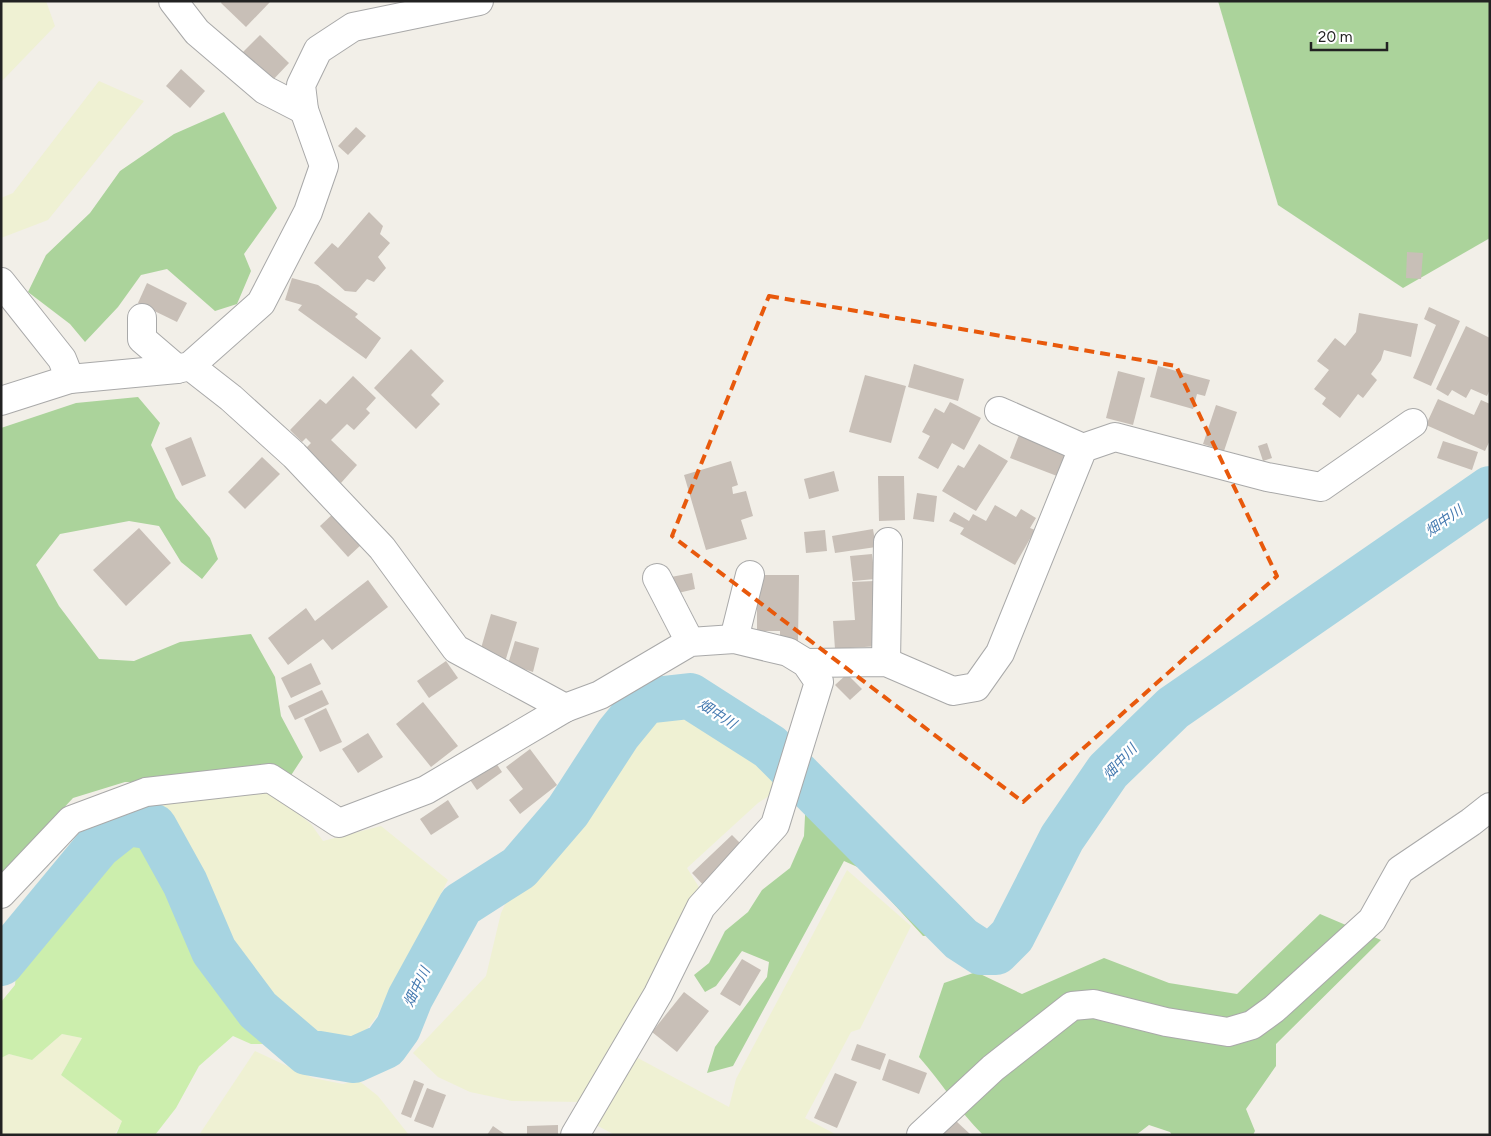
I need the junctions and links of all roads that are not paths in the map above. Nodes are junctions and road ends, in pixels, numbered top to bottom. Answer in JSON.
{"nodes":[{"id":1,"x":173,"y":1,"type":"edge"},
{"id":2,"x":479,"y":1,"type":"edge"},
{"id":3,"x":304,"y":110,"type":"junction"},
{"id":4,"x":1,"y":282,"type":"edge"},
{"id":5,"x":142,"y":318,"type":"dead end"},
{"id":6,"x":184,"y":367,"type":"junction"},
{"id":7,"x":70,"y":379,"type":"junction"},
{"id":8,"x":1,"y":401,"type":"edge"},
{"id":9,"x":999,"y":411,"type":"dead end"},
{"id":10,"x":1413,"y":423,"type":"dead end"},
{"id":11,"x":1083,"y":448,"type":"junction"},
{"id":12,"x":888,"y":542,"type":"dead end"},
{"id":13,"x":750,"y":575,"type":"dead end"},
{"id":14,"x":657,"y":578,"type":"dead end"},
{"id":15,"x":734,"y":639,"type":"junction"},
{"id":16,"x":690,"y":642,"type":"junction"},
{"id":17,"x":886,"y":662,"type":"junction"},
{"id":18,"x":806,"y":663,"type":"junction"},
{"id":19,"x":565,"y":708,"type":"junction"},
{"id":20,"x":1490,"y":807,"type":"edge"},
{"id":21,"x":1,"y":894,"type":"edge"},
{"id":22,"x":575,"y":1135,"type":"edge"},
{"id":23,"x":921,"y":1135,"type":"edge"}],
"edges":[{"from":1,"to":3,"type":"street"},
{"from":2,"to":3,"type":"street"},
{"from":3,"to":6,"type":"street"},
{"from":4,"to":7,"type":"street"},
{"from":5,"to":6,"type":"street"},
{"from":6,"to":7,"type":"street"},
{"from":6,"to":19,"type":"street"},
{"from":7,"to":8,"type":"street"},
{"from":9,"to":11,"type":"street"},
{"from":10,"to":11,"type":"street"},
{"from":11,"to":17,"type":"street"},
{"from":12,"to":17,"type":"street"},
{"from":13,"to":15,"type":"street"},
{"from":14,"to":16,"type":"street"},
{"from":15,"to":16,"type":"street"},
{"from":15,"to":18,"type":"street"},
{"from":16,"to":19,"type":"street"},
{"from":17,"to":18,"type":"street"},
{"from":18,"to":22,"type":"street"},
{"from":19,"to":21,"type":"street"},
{"from":20,"to":23,"type":"street"}]}
